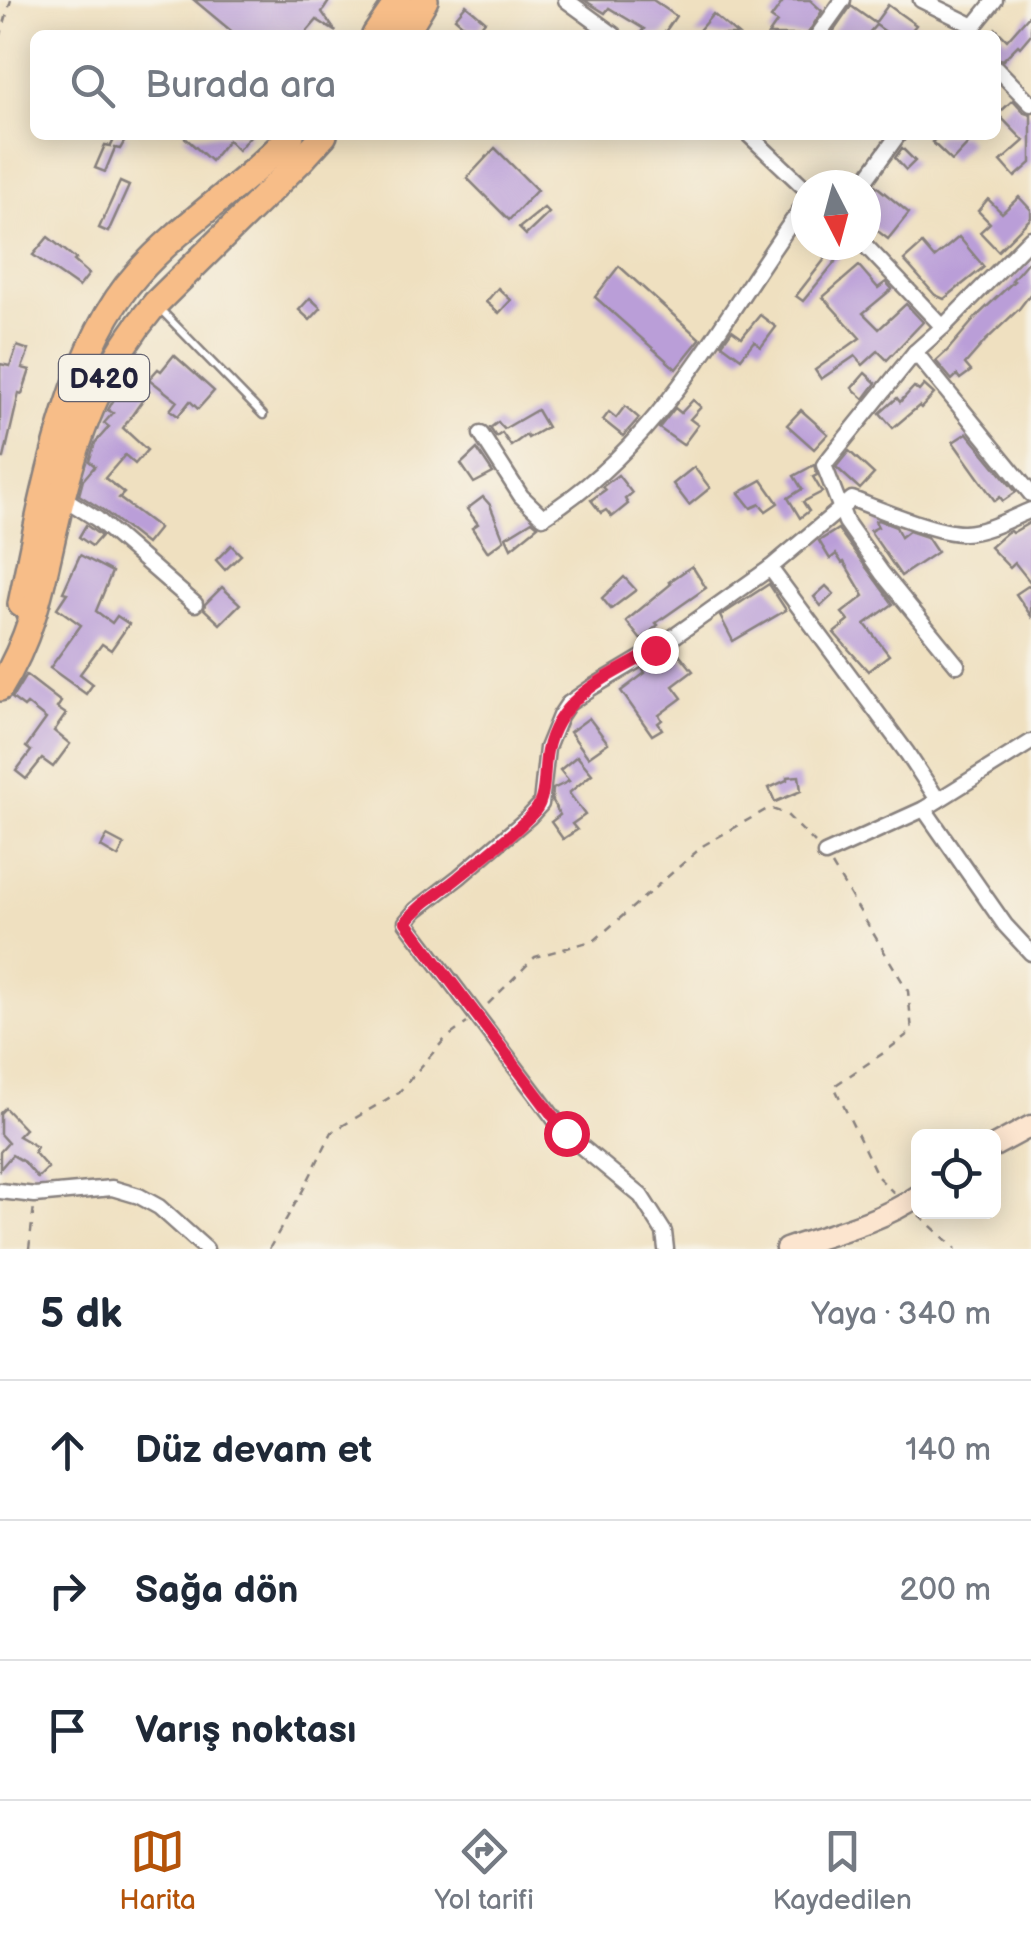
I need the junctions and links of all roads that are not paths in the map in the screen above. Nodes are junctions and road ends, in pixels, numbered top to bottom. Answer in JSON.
{"nodes":[{"id":1,"x":399,"y":0,"type":"edge"},
{"id":2,"x":425,"y":0,"type":"edge"},
{"id":3,"x":438,"y":0,"type":"edge"},
{"id":4,"x":566,"y":0,"type":"edge"},
{"id":5,"x":921,"y":0,"type":"edge"},
{"id":6,"x":995,"y":0,"type":"edge"},
{"id":7,"x":835,"y":3,"type":"edge"},
{"id":8,"x":378,"y":30,"type":"edge"},
{"id":9,"x":407,"y":30,"type":"edge"},
{"id":10,"x":418,"y":30,"type":"edge"},
{"id":11,"x":607,"y":30,"type":"edge"},
{"id":12,"x":821,"y":30,"type":"edge"},
{"id":13,"x":974,"y":30,"type":"edge"},
{"id":14,"x":1001,"y":73,"type":"edge"},
{"id":15,"x":1031,"y":104,"type":"edge"},
{"id":16,"x":286,"y":140,"type":"edge"},
{"id":17,"x":320,"y":140,"type":"edge"},
{"id":18,"x":756,"y":140,"type":"edge"},
{"id":19,"x":894,"y":140,"type":"edge"},
{"id":20,"x":873,"y":170,"type":"edge"},
{"id":21,"x":791,"y":174,"type":"edge"},
{"id":22,"x":791,"y":222,"type":"edge"},
{"id":23,"x":1031,"y":238,"type":"edge"},
{"id":24,"x":880,"y":260,"type":"edge"},
{"id":25,"x":155,"y":304,"type":"junction"},
{"id":26,"x":943,"y":327,"type":"junction"},
{"id":27,"x":915,"y":352,"type":"junction"},
{"id":28,"x":263,"y":414,"type":"dead end"},
{"id":29,"x":481,"y":434,"type":"dead end"},
{"id":30,"x":1031,"y":494,"type":"edge"},
{"id":31,"x":62,"y":497,"type":"junction"},
{"id":32,"x":840,"y":509,"type":"junction"},
{"id":33,"x":1031,"y":510,"type":"edge"},
{"id":34,"x":770,"y":568,"type":"junction"},
{"id":35,"x":195,"y":604,"type":"dead end"},
{"id":36,"x":0,"y":660,"type":"edge"},
{"id":37,"x":956,"y":665,"type":"dead end"},
{"id":38,"x":0,"y":688,"type":"edge"},
{"id":39,"x":1031,"y":742,"type":"edge"},
{"id":40,"x":931,"y":805,"type":"junction"},
{"id":41,"x":825,"y":854,"type":"road end"},
{"id":42,"x":1031,"y":953,"type":"edge"},
{"id":43,"x":1031,"y":1126,"type":"edge"},
{"id":44,"x":1001,"y":1142,"type":"edge"},
{"id":45,"x":0,"y":1191,"type":"edge"},
{"id":46,"x":911,"y":1200,"type":"edge"},
{"id":47,"x":206,"y":1249,"type":"edge"},
{"id":48,"x":666,"y":1249,"type":"edge"},
{"id":49,"x":786,"y":1249,"type":"edge"}],
"edges":[{"from":1,"to":8,"type":"highway"},
{"from":2,"to":9,"type":"highway"},
{"from":3,"to":10,"type":"street"},
{"from":4,"to":11,"type":"street"},
{"from":5,"to":13,"type":"street"},
{"from":6,"to":13,"type":"street"},
{"from":7,"to":12,"type":"street"},
{"from":14,"to":15,"type":"street"},
{"from":16,"to":36,"type":"highway","number":"D420"},
{"from":17,"to":25,"type":"highway","number":"D420"},
{"from":18,"to":21,"type":"street"},
{"from":19,"to":20,"type":"street"},
{"from":22,"to":29,"type":"street"},
{"from":23,"to":26,"type":"street"},
{"from":24,"to":26,"type":"street"},
{"from":25,"to":28,"type":"lane"},
{"from":25,"to":31,"type":"highway","number":"D420"},
{"from":26,"to":27,"type":"street"},
{"from":27,"to":30,"type":"street"},
{"from":27,"to":32,"type":"street"},
{"from":31,"to":35,"type":"street"},
{"from":31,"to":38,"type":"highway","number":"D420"},
{"from":32,"to":33,"type":"street"},
{"from":32,"to":34,"type":"street"},
{"from":32,"to":37,"type":"street"},
{"from":34,"to":40,"type":"street"},
{"from":34,"to":48,"type":"street"},
{"from":39,"to":40,"type":"street"},
{"from":40,"to":41,"type":"street"},
{"from":40,"to":42,"type":"street"},
{"from":43,"to":44,"type":"street"},
{"from":45,"to":47,"type":"street"},
{"from":46,"to":49,"type":"street"}]}
